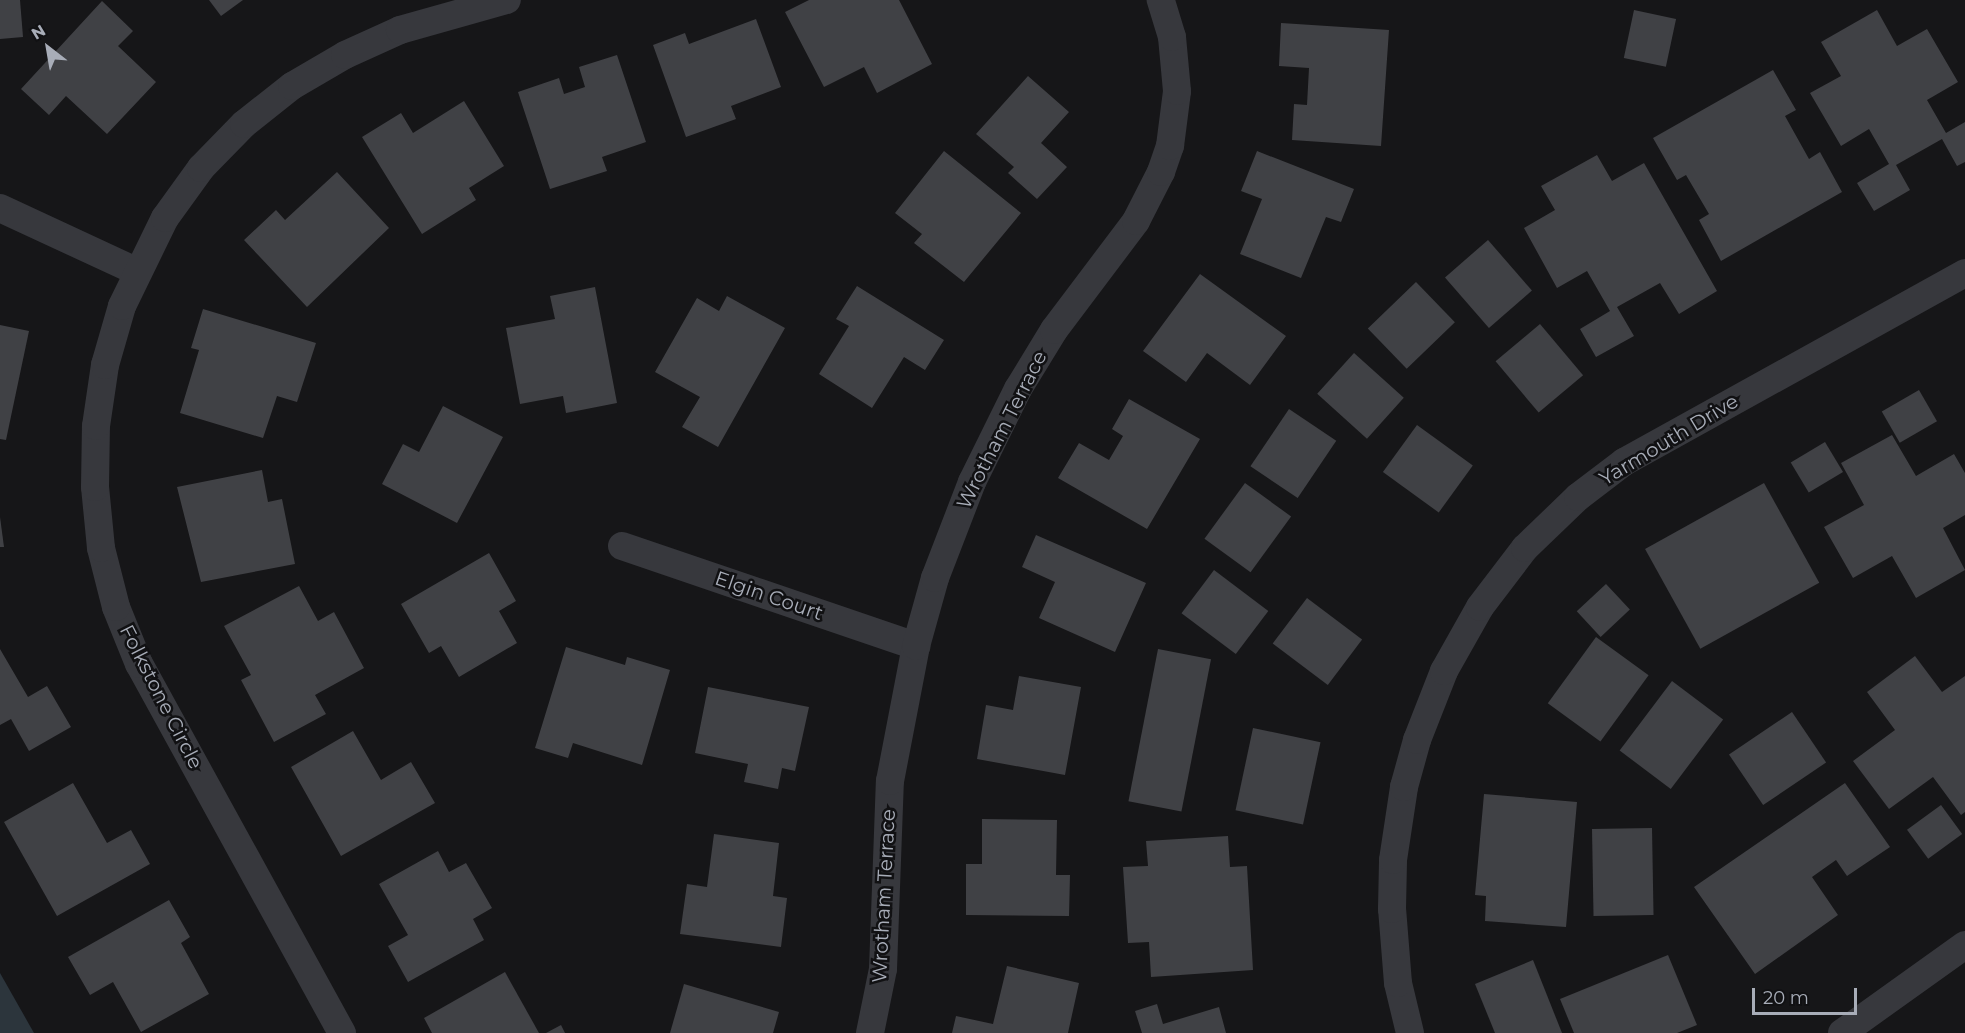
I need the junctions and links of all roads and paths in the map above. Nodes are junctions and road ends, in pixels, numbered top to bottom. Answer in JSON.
{"nodes":[{"id":1,"x":507,"y":0,"type":"edge"},
{"id":2,"x":1161,"y":0,"type":"edge"},
{"id":3,"x":0,"y":208,"type":"edge"},
{"id":4,"x":136,"y":271,"type":"junction"},
{"id":5,"x":1965,"y":273,"type":"edge"},
{"id":6,"x":622,"y":546,"type":"dead end"},
{"id":7,"x":915,"y":646,"type":"junction"},
{"id":8,"x":1965,"y":945,"type":"edge"},
{"id":9,"x":342,"y":1033,"type":"edge"},
{"id":10,"x":870,"y":1033,"type":"edge"},
{"id":11,"x":1410,"y":1033,"type":"edge"},
{"id":12,"x":1842,"y":1033,"type":"edge"}],
"edges":[{"from":1,"to":4,"type":"street","name":"Folkstone Circle"},
{"from":2,"to":7,"type":"street","name":"Wrotham Terrace"},
{"from":3,"to":4,"type":"street"},
{"from":4,"to":9,"type":"street","name":"Folkstone Circle"},
{"from":5,"to":11,"type":"street","name":"Yarmouth Drive"},
{"from":6,"to":7,"type":"street","name":"Elgin Court"},
{"from":7,"to":10,"type":"street","name":"Wrotham Terrace"},
{"from":8,"to":12,"type":"street"}]}
